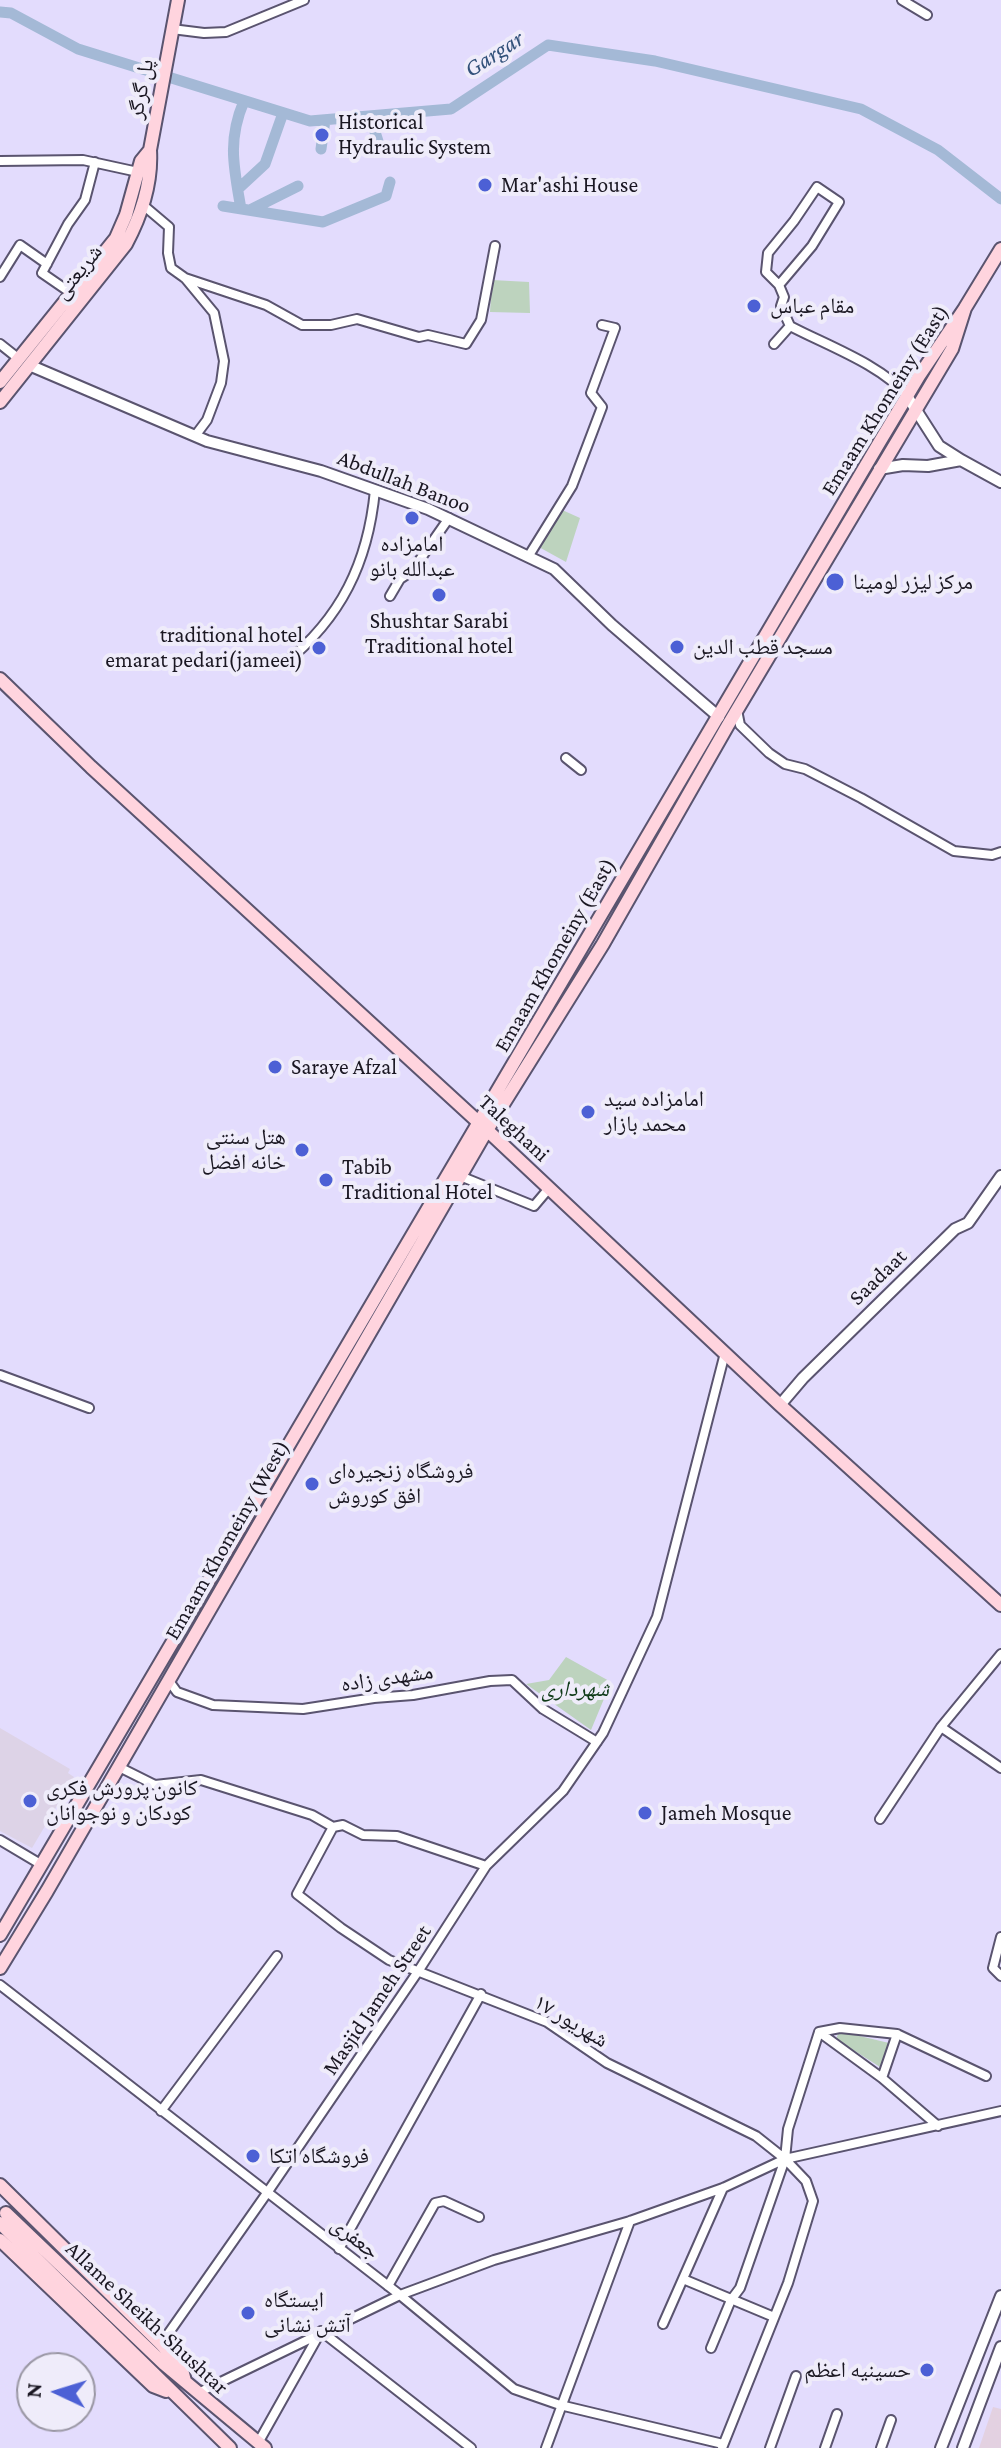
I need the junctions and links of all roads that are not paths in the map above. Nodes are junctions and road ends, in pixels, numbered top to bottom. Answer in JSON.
{"nodes":[{"id":1,"x":178,"y":0,"type":"edge"},
{"id":2,"x":304,"y":0,"type":"edge"},
{"id":3,"x":902,"y":0,"type":"edge"},
{"id":4,"x":927,"y":15,"type":"dead end"},
{"id":5,"x":172,"y":29,"type":"junction"},
{"id":6,"x":153,"y":136,"type":"joint"},
{"id":7,"x":150,"y":150,"type":"junction"},
{"id":8,"x":0,"y":161,"type":"edge"},
{"id":9,"x":95,"y":162,"type":"junction"},
{"id":10,"x":138,"y":172,"type":"junction"},
{"id":11,"x":143,"y":205,"type":"junction"},
{"id":12,"x":495,"y":246,"type":"dead end"},
{"id":13,"x":1001,"y":249,"type":"edge"},
{"id":14,"x":47,"y":264,"type":"junction"},
{"id":15,"x":0,"y":277,"type":"edge"},
{"id":16,"x":185,"y":278,"type":"junction"},
{"id":17,"x":779,"y":285,"type":"junction"},
{"id":18,"x":71,"y":293,"type":"junction"},
{"id":19,"x":965,"y":308,"type":"junction"},
{"id":20,"x":602,"y":325,"type":"dead end"},
{"id":21,"x":790,"y":326,"type":"junction"},
{"id":22,"x":0,"y":344,"type":"edge"},
{"id":23,"x":774,"y":344,"type":"dead end"},
{"id":24,"x":24,"y":362,"type":"junction"},
{"id":25,"x":0,"y":382,"type":"edge"},
{"id":26,"x":907,"y":396,"type":"junction"},
{"id":27,"x":0,"y":402,"type":"edge"},
{"id":28,"x":916,"y":407,"type":"junction"},
{"id":29,"x":195,"y":436,"type":"junction"},
{"id":30,"x":961,"y":460,"type":"junction"},
{"id":31,"x":879,"y":469,"type":"junction"},
{"id":32,"x":1001,"y":482,"type":"edge"},
{"id":33,"x":375,"y":490,"type":"junction"},
{"id":34,"x":449,"y":518,"type":"junction"},
{"id":35,"x":528,"y":557,"type":"junction"},
{"id":36,"x":390,"y":596,"type":"dead end"},
{"id":37,"x":284,"y":664,"type":"dead end"},
{"id":38,"x":0,"y":679,"type":"edge"},
{"id":39,"x":737,"y":709,"type":"junction"},
{"id":40,"x":723,"y":721,"type":"junction"},
{"id":41,"x":566,"y":758,"type":"dead end"},
{"id":42,"x":581,"y":770,"type":"dead end"},
{"id":43,"x":1001,"y":852,"type":"edge"},
{"id":44,"x":483,"y":1126,"type":"junction"},
{"id":45,"x":460,"y":1176,"type":"junction"},
{"id":46,"x":1001,"y":1176,"type":"edge"},
{"id":47,"x":545,"y":1193,"type":"dead end"},
{"id":48,"x":725,"y":1353,"type":"junction"},
{"id":49,"x":0,"y":1375,"type":"edge"},
{"id":50,"x":780,"y":1405,"type":"junction"},
{"id":51,"x":89,"y":1408,"type":"dead end"},
{"id":52,"x":1001,"y":1605,"type":"edge"},
{"id":53,"x":1001,"y":1654,"type":"edge"},
{"id":54,"x":155,"y":1672,"type":"junction"},
{"id":55,"x":169,"y":1681,"type":"junction"},
{"id":56,"x":941,"y":1727,"type":"junction"},
{"id":57,"x":597,"y":1742,"type":"junction"},
{"id":58,"x":119,"y":1767,"type":"junction"},
{"id":59,"x":1001,"y":1768,"type":"edge"},
{"id":60,"x":880,"y":1819,"type":"dead end"},
{"id":61,"x":333,"y":1827,"type":"junction"},
{"id":62,"x":0,"y":1840,"type":"edge"},
{"id":63,"x":42,"y":1865,"type":"junction"},
{"id":64,"x":486,"y":1866,"type":"junction"},
{"id":65,"x":0,"y":1935,"type":"edge"},
{"id":66,"x":1001,"y":1937,"type":"edge"},
{"id":67,"x":277,"y":1956,"type":"dead end"},
{"id":68,"x":0,"y":1968,"type":"edge"},
{"id":69,"x":419,"y":1970,"type":"junction"},
{"id":70,"x":1001,"y":1976,"type":"edge"},
{"id":71,"x":0,"y":1985,"type":"edge"},
{"id":72,"x":481,"y":1994,"type":"junction"},
{"id":73,"x":819,"y":2032,"type":"junction"},
{"id":74,"x":897,"y":2034,"type":"junction"},
{"id":75,"x":986,"y":2076,"type":"dead end"},
{"id":76,"x":882,"y":2078,"type":"junction"},
{"id":77,"x":161,"y":2111,"type":"junction"},
{"id":78,"x":1001,"y":2111,"type":"edge"},
{"id":79,"x":938,"y":2126,"type":"junction"},
{"id":80,"x":785,"y":2159,"type":"junction"},
{"id":81,"x":0,"y":2185,"type":"edge"},
{"id":82,"x":723,"y":2188,"type":"junction"},
{"id":83,"x":267,"y":2193,"type":"junction"},
{"id":84,"x":479,"y":2217,"type":"dead end"},
{"id":85,"x":3,"y":2218,"type":"edge"},
{"id":86,"x":630,"y":2221,"type":"junction"},
{"id":87,"x":0,"y":2240,"type":"edge"},
{"id":88,"x":339,"y":2249,"type":"junction"},
{"id":89,"x":683,"y":2279,"type":"junction"},
{"id":90,"x":388,"y":2286,"type":"junction"},
{"id":91,"x":400,"y":2295,"type":"junction"},
{"id":92,"x":1001,"y":2296,"type":"edge"},
{"id":93,"x":731,"y":2300,"type":"junction"},
{"id":94,"x":774,"y":2317,"type":"junction"},
{"id":95,"x":663,"y":2324,"type":"dead end"},
{"id":96,"x":321,"y":2331,"type":"junction"},
{"id":97,"x":161,"y":2344,"type":"junction"},
{"id":98,"x":1001,"y":2347,"type":"edge"},
{"id":99,"x":711,"y":2348,"type":"dead end"},
{"id":100,"x":796,"y":2376,"type":"dead end"},
{"id":101,"x":185,"y":2381,"type":"junction"},
{"id":102,"x":172,"y":2393,"type":"junction"},
{"id":103,"x":198,"y":2393,"type":"junction"},
{"id":104,"x":560,"y":2405,"type":"junction"},
{"id":105,"x":837,"y":2414,"type":"dead end"},
{"id":106,"x":891,"y":2420,"type":"dead end"},
{"id":107,"x":261,"y":2445,"type":"edge"},
{"id":108,"x":723,"y":2446,"type":"edge"},
{"id":109,"x":230,"y":2448,"type":"edge"},
{"id":110,"x":471,"y":2448,"type":"edge"},
{"id":111,"x":546,"y":2448,"type":"edge"},
{"id":112,"x":770,"y":2448,"type":"edge"},
{"id":113,"x":825,"y":2448,"type":"edge"},
{"id":114,"x":881,"y":2448,"type":"edge"},
{"id":115,"x":941,"y":2448,"type":"edge"},
{"id":116,"x":963,"y":2448,"type":"edge"}],
"edges":[{"from":1,"to":5,"type":"main road"},
{"from":2,"to":5,"type":"street"},
{"from":3,"to":4,"type":"street"},
{"from":5,"to":6,"type":"main road","name":"پل گرگر"},
{"from":6,"to":7,"type":"main road","name":"شریعتی"},
{"from":7,"to":10,"type":"main road","name":"شریعتی"},
{"from":7,"to":11,"type":"main road","name":"شریعتی"},
{"from":8,"to":9,"type":"street"},
{"from":9,"to":10,"type":"street"},
{"from":9,"to":14,"type":"street"},
{"from":10,"to":18,"type":"main road","name":"شریعتی"},
{"from":11,"to":16,"type":"street"},
{"from":11,"to":24,"type":"main road","name":"شریعتی"},
{"from":12,"to":16,"type":"street"},
{"from":13,"to":19,"type":"main road"},
{"from":14,"to":15,"type":"street"},
{"from":14,"to":18,"type":"street"},
{"from":16,"to":29,"type":"street"},
{"from":17,"to":17,"type":"street"},
{"from":17,"to":21,"type":"street"},
{"from":18,"to":24,"type":"main road","name":"شریعتی"},
{"from":19,"to":26,"type":"main road","name":"Emaam Khomeiny (East)"},
{"from":19,"to":28,"type":"main road","name":"Emaam Khomeiny (East)"},
{"from":20,"to":35,"type":"street"},
{"from":21,"to":23,"type":"street"},
{"from":21,"to":26,"type":"street"},
{"from":22,"to":24,"type":"street"},
{"from":24,"to":25,"type":"main road","name":"شریعتی"},
{"from":24,"to":27,"type":"main road","name":"شریعتی"},
{"from":24,"to":29,"type":"street","name":"Abdullah Banoo"},
{"from":26,"to":28,"type":"street"},
{"from":26,"to":40,"type":"main road","name":"Emaam Khomeiny (East)"},
{"from":28,"to":30,"type":"street"},
{"from":28,"to":31,"type":"main road","name":"Emaam Khomeiny (East)"},
{"from":29,"to":33,"type":"street","name":"Abdullah Banoo"},
{"from":30,"to":31,"type":"street"},
{"from":30,"to":32,"type":"street"},
{"from":31,"to":39,"type":"main road","name":"Emaam Khomeiny (East)"},
{"from":33,"to":34,"type":"street","name":"Abdullah Banoo"},
{"from":33,"to":37,"type":"street"},
{"from":34,"to":35,"type":"street","name":"Abdullah Banoo"},
{"from":34,"to":36,"type":"street"},
{"from":35,"to":40,"type":"street","name":"Abdullah Banoo"},
{"from":38,"to":44,"type":"main road","name":"Taleghani"},
{"from":39,"to":40,"type":"main road","name":"Emaam Khomeiny (East)"},
{"from":39,"to":43,"type":"street"},
{"from":40,"to":44,"type":"main road","name":"Emaam Khomeiny (East)"},
{"from":41,"to":42,"type":"street"},
{"from":44,"to":45,"type":"main road","name":"Emaam Khomeiny (West)"},
{"from":44,"to":48,"type":"main road","name":"Taleghani"},
{"from":44,"to":54,"type":"main road","name":"Emaam Khomeiny (West)"},
{"from":45,"to":47,"type":"street"},
{"from":45,"to":55,"type":"main road","name":"Emaam Khomeiny (West)"},
{"from":46,"to":50,"type":"street","name":"Saadaat"},
{"from":48,"to":50,"type":"main road","name":"Taleghani"},
{"from":48,"to":57,"type":"street","name":"Masjid Jameh Street"},
{"from":49,"to":51,"type":"street"},
{"from":50,"to":52,"type":"main road","name":"Taleghani"},
{"from":53,"to":56,"type":"street"},
{"from":54,"to":55,"type":"street"},
{"from":54,"to":63,"type":"main road","name":"Emaam Khomeiny (West)"},
{"from":55,"to":57,"type":"street","name":"مشهدی زاده"},
{"from":55,"to":58,"type":"main road","name":"Emaam Khomeiny (West)"},
{"from":56,"to":59,"type":"street"},
{"from":56,"to":60,"type":"street"},
{"from":57,"to":64,"type":"street","name":"Masjid Jameh Street"},
{"from":58,"to":61,"type":"street"},
{"from":58,"to":68,"type":"main road","name":"Emaam Khomeiny (West)"},
{"from":61,"to":64,"type":"street"},
{"from":61,"to":69,"type":"street","name":"۱۷ شهریور"},
{"from":62,"to":63,"type":"street"},
{"from":63,"to":65,"type":"main road","name":"Emaam Khomeiny (West)"},
{"from":64,"to":69,"type":"street","name":"Masjid Jameh Street"},
{"from":66,"to":70,"type":"street"},
{"from":67,"to":77,"type":"street"},
{"from":69,"to":72,"type":"street","name":"۱۷ شهریور"},
{"from":69,"to":83,"type":"street","name":"Masjid Jameh Street"},
{"from":71,"to":77,"type":"street","name":"جعفری"},
{"from":72,"to":80,"type":"street","name":"۱۷ شهریور"},
{"from":72,"to":88,"type":"street"},
{"from":73,"to":74,"type":"street"},
{"from":73,"to":76,"type":"street"},
{"from":73,"to":80,"type":"street"},
{"from":74,"to":75,"type":"street"},
{"from":74,"to":76,"type":"street"},
{"from":76,"to":79,"type":"street"},
{"from":77,"to":83,"type":"street","name":"جعفری"},
{"from":78,"to":79,"type":"street"},
{"from":79,"to":80,"type":"street"},
{"from":80,"to":82,"type":"street"},
{"from":80,"to":93,"type":"street"},
{"from":80,"to":94,"type":"street","name":"۱۷ شهریور"},
{"from":81,"to":97,"type":"main road"},
{"from":82,"to":86,"type":"street"},
{"from":82,"to":89,"type":"street"},
{"from":83,"to":88,"type":"street","name":"جعفری"},
{"from":83,"to":97,"type":"street","name":"Masjid Jameh Street"},
{"from":84,"to":90,"type":"street"},
{"from":85,"to":101,"type":"main road","name":"Allame Sheikh-Shushtar"},
{"from":85,"to":102,"type":"main road","name":"Allame Sheikh-Shushtar"},
{"from":86,"to":91,"type":"street"},
{"from":86,"to":104,"type":"street"},
{"from":87,"to":102,"type":"main road"},
{"from":88,"to":90,"type":"street","name":"جعفری"},
{"from":89,"to":93,"type":"street"},
{"from":89,"to":95,"type":"street"},
{"from":90,"to":91,"type":"street","name":"جعفری"},
{"from":91,"to":96,"type":"street"},
{"from":91,"to":104,"type":"street","name":"جعفری"},
{"from":92,"to":115,"type":"street"},
{"from":93,"to":94,"type":"street"},
{"from":93,"to":99,"type":"street"},
{"from":94,"to":108,"type":"street"},
{"from":96,"to":103,"type":"street"},
{"from":96,"to":107,"type":"street"},
{"from":96,"to":110,"type":"street"},
{"from":97,"to":101,"type":"main road"},
{"from":98,"to":116,"type":"street"},
{"from":100,"to":112,"type":"street"},
{"from":101,"to":103,"type":"main road","name":"Allame Sheikh-Shushtar"},
{"from":102,"to":109,"type":"main road","name":"Allame Sheikh-Shushtar"},
{"from":103,"to":107,"type":"main road","name":"Allame Sheikh-Shushtar"},
{"from":104,"to":108,"type":"street","name":"جعفری"},
{"from":104,"to":111,"type":"street"},
{"from":105,"to":113,"type":"street"},
{"from":106,"to":114,"type":"street"}]}
